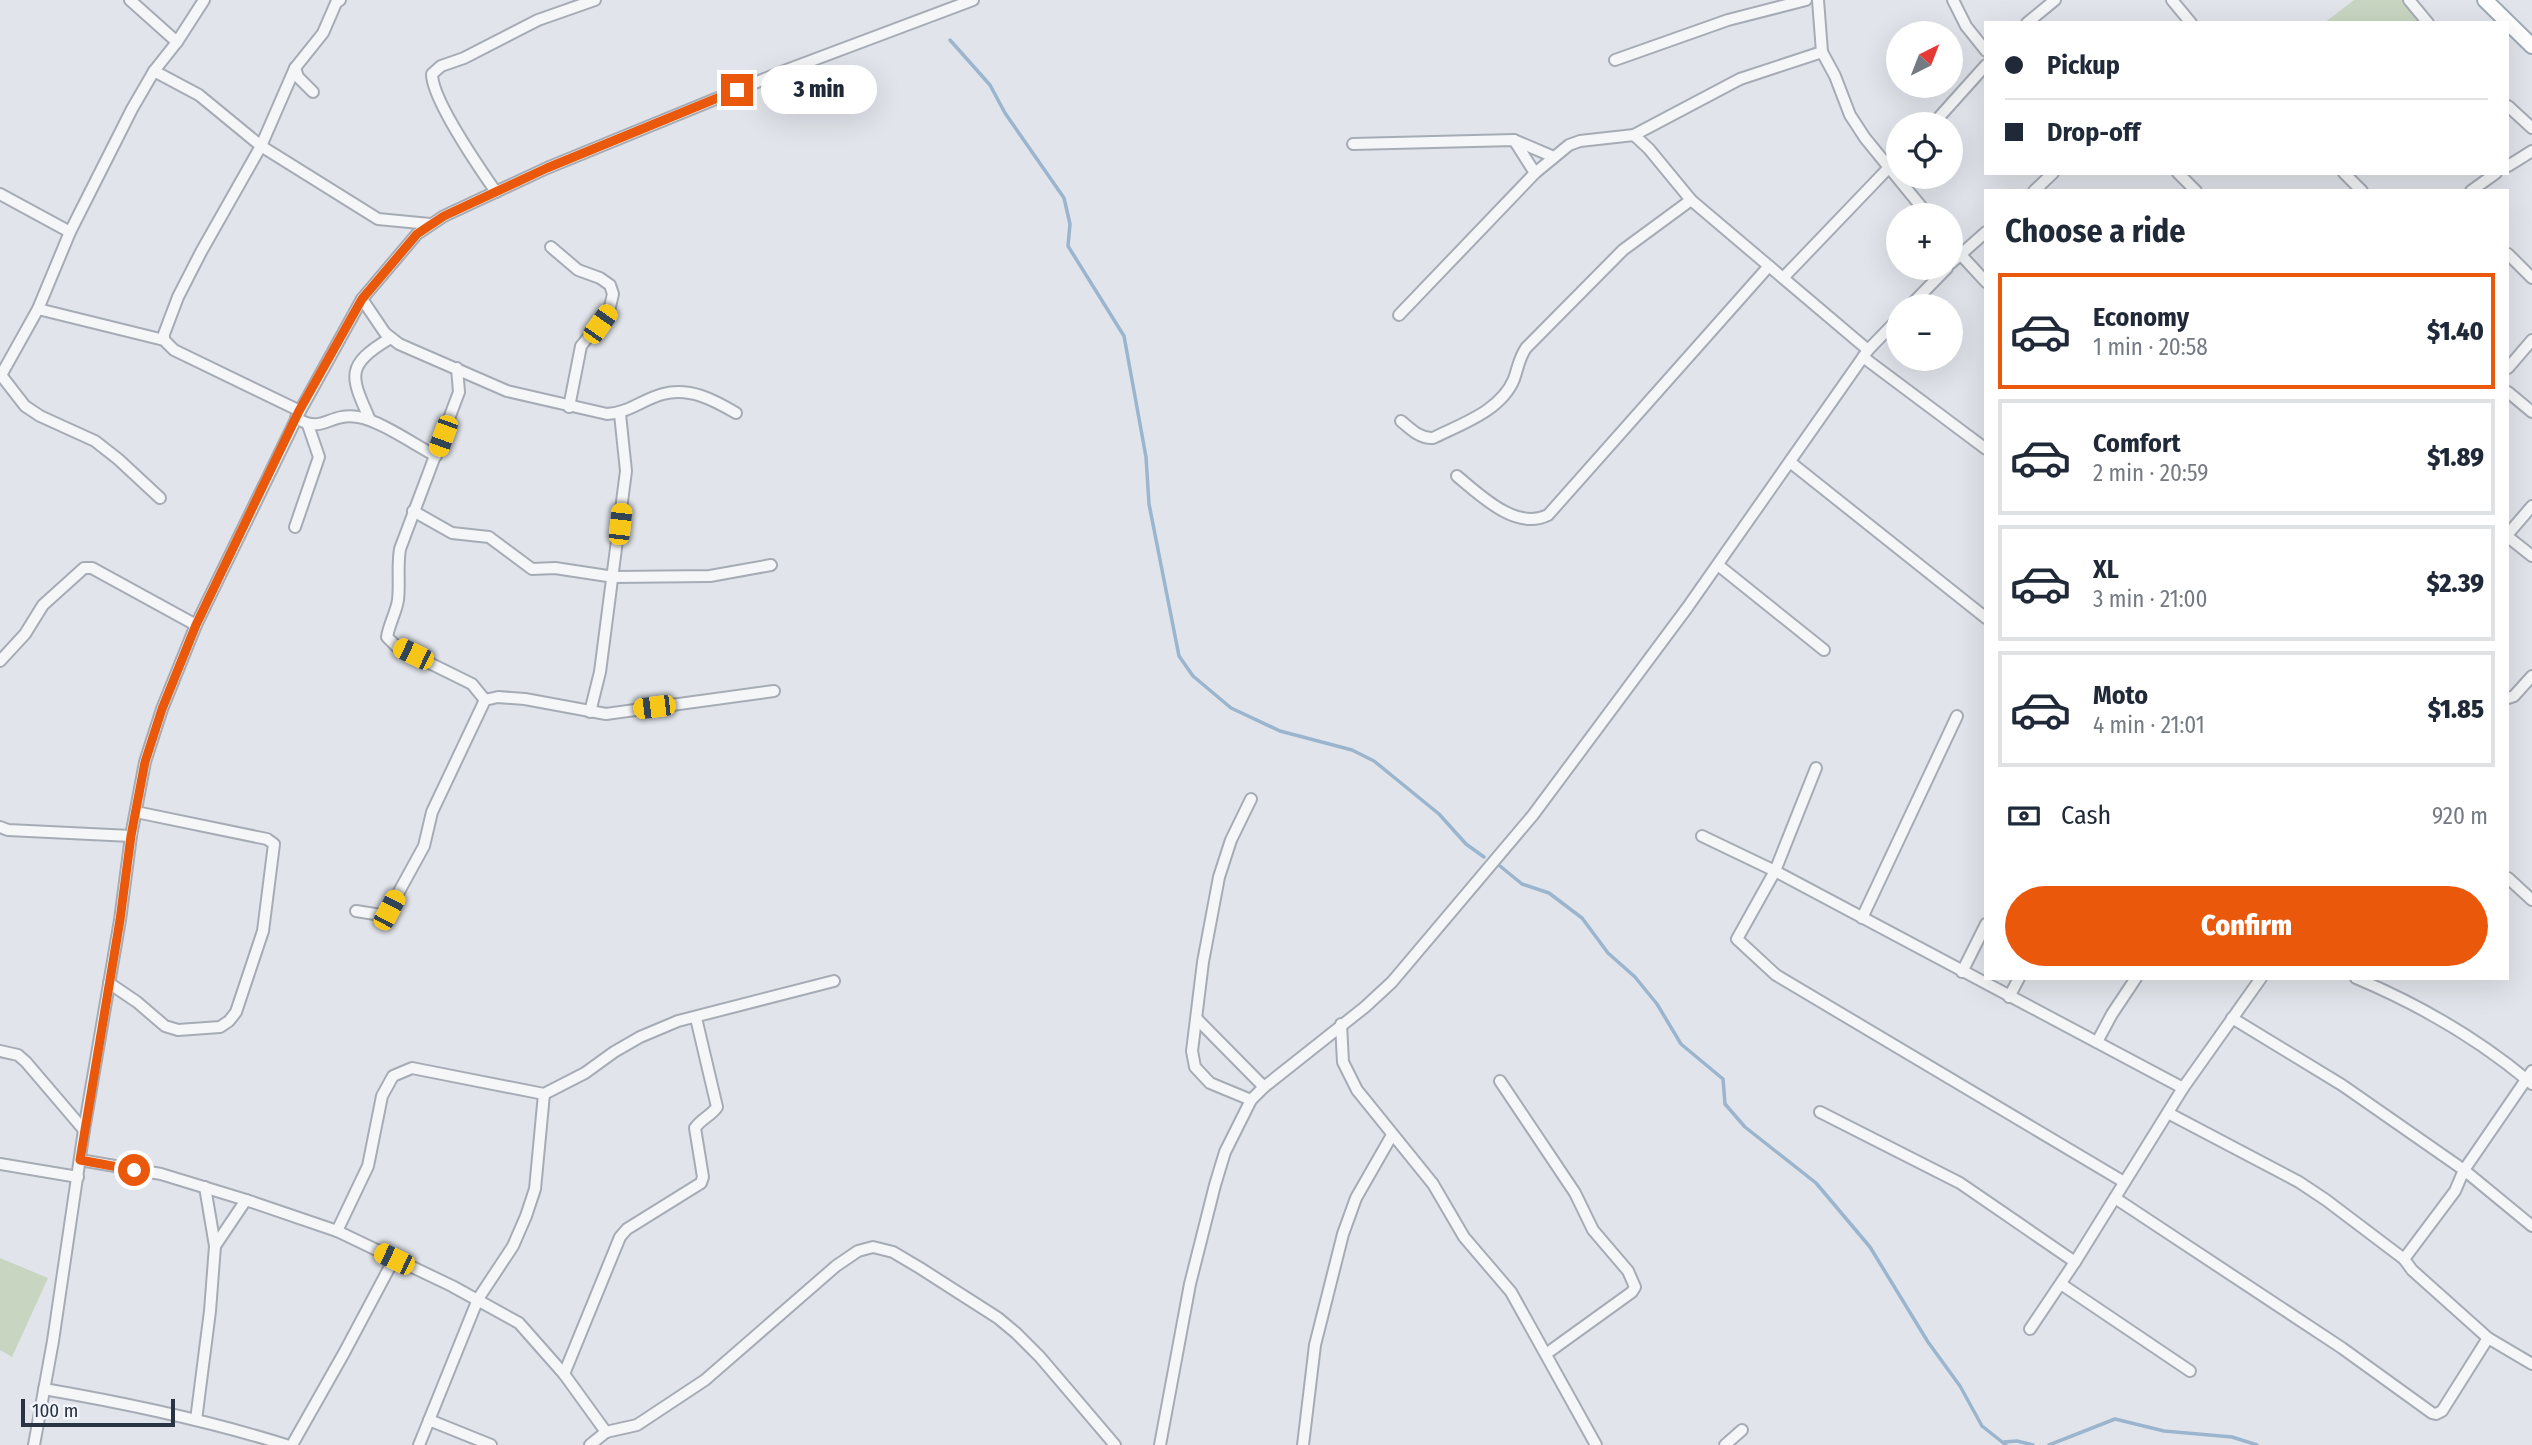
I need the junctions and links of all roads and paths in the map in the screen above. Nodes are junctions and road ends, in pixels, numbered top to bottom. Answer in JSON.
{"nodes":[{"id":1,"x":130,"y":0,"type":"edge"},
{"id":2,"x":204,"y":0,"type":"edge"},
{"id":3,"x":340,"y":0,"type":"edge"},
{"id":4,"x":594,"y":0,"type":"edge"},
{"id":5,"x":973,"y":0,"type":"edge"},
{"id":6,"x":1806,"y":0,"type":"edge"},
{"id":7,"x":1818,"y":0,"type":"edge"},
{"id":8,"x":1953,"y":0,"type":"edge"},
{"id":9,"x":2055,"y":0,"type":"edge"},
{"id":10,"x":2172,"y":0,"type":"edge"},
{"id":11,"x":2409,"y":0,"type":"edge"},
{"id":12,"x":2485,"y":0,"type":"edge"},
{"id":13,"x":2029,"y":21,"type":"edge"},
{"id":14,"x":2188,"y":21,"type":"edge"},
{"id":15,"x":2426,"y":21,"type":"edge"},
{"id":16,"x":2506,"y":21,"type":"edge"},
{"id":17,"x":2509,"y":23,"type":"edge"},
{"id":18,"x":177,"y":42,"type":"junction"},
{"id":19,"x":2532,"y":46,"type":"edge"},
{"id":20,"x":1984,"y":48,"type":"edge"},
{"id":21,"x":1822,"y":52,"type":"junction"},
{"id":22,"x":1615,"y":60,"type":"dead end"},
{"id":23,"x":1984,"y":67,"type":"edge"},
{"id":24,"x":295,"y":68,"type":"junction"},
{"id":25,"x":155,"y":71,"type":"junction"},
{"id":26,"x":313,"y":92,"type":"dead end"},
{"id":27,"x":2509,"y":107,"type":"edge"},
{"id":28,"x":1944,"y":112,"type":"edge"},
{"id":29,"x":2532,"y":128,"type":"edge"},
{"id":30,"x":1649,"y":129,"type":"junction"},
{"id":31,"x":1634,"y":135,"type":"junction"},
{"id":32,"x":1514,"y":140,"type":"junction"},
{"id":33,"x":1353,"y":144,"type":"dead end"},
{"id":34,"x":261,"y":146,"type":"junction"},
{"id":35,"x":1649,"y":149,"type":"junction"},
{"id":36,"x":2532,"y":151,"type":"edge"},
{"id":37,"x":1554,"y":156,"type":"junction"},
{"id":38,"x":1886,"y":163,"type":"edge"},
{"id":39,"x":2509,"y":165,"type":"edge"},
{"id":40,"x":1886,"y":170,"type":"edge"},
{"id":41,"x":1535,"y":173,"type":"junction"},
{"id":42,"x":2051,"y":175,"type":"edge"},
{"id":43,"x":2180,"y":175,"type":"edge"},
{"id":44,"x":2346,"y":175,"type":"edge"},
{"id":45,"x":2493,"y":175,"type":"edge"},
{"id":46,"x":1907,"y":189,"type":"edge"},
{"id":47,"x":2039,"y":189,"type":"edge"},
{"id":48,"x":2194,"y":189,"type":"edge"},
{"id":49,"x":2360,"y":189,"type":"edge"},
{"id":50,"x":2474,"y":189,"type":"edge"},
{"id":51,"x":496,"y":192,"type":"junction"},
{"id":52,"x":0,"y":194,"type":"edge"},
{"id":53,"x":1691,"y":200,"type":"junction"},
{"id":54,"x":1918,"y":203,"type":"edge"},
{"id":55,"x":430,"y":225,"type":"junction"},
{"id":56,"x":70,"y":232,"type":"junction"},
{"id":57,"x":1984,"y":234,"type":"edge"},
{"id":58,"x":551,"y":247,"type":"dead end"},
{"id":59,"x":1963,"y":252,"type":"edge"},
{"id":60,"x":2509,"y":255,"type":"edge"},
{"id":61,"x":1963,"y":258,"type":"edge"},
{"id":62,"x":1769,"y":266,"type":"junction"},
{"id":63,"x":1783,"y":278,"type":"junction"},
{"id":64,"x":2532,"y":278,"type":"edge"},
{"id":65,"x":1935,"y":280,"type":"edge"},
{"id":66,"x":1984,"y":280,"type":"edge"},
{"id":67,"x":1922,"y":294,"type":"edge"},
{"id":68,"x":362,"y":299,"type":"junction"},
{"id":69,"x":38,"y":309,"type":"junction"},
{"id":70,"x":1398,"y":315,"type":"dead end"},
{"id":71,"x":1886,"y":332,"type":"edge"},
{"id":72,"x":389,"y":338,"type":"junction"},
{"id":73,"x":164,"y":340,"type":"junction"},
{"id":74,"x":2532,"y":340,"type":"edge"},
{"id":75,"x":1865,"y":354,"type":"junction"},
{"id":76,"x":457,"y":368,"type":"junction"},
{"id":77,"x":2509,"y":368,"type":"edge"},
{"id":78,"x":0,"y":376,"type":"edge"},
{"id":79,"x":2509,"y":393,"type":"edge"},
{"id":80,"x":569,"y":407,"type":"junction"},
{"id":81,"x":2532,"y":412,"type":"edge"},
{"id":82,"x":736,"y":413,"type":"dead end"},
{"id":83,"x":298,"y":414,"type":"junction"},
{"id":84,"x":620,"y":414,"type":"junction"},
{"id":85,"x":370,"y":419,"type":"junction"},
{"id":86,"x":1401,"y":421,"type":"dead end"},
{"id":87,"x":308,"y":425,"type":"junction"},
{"id":88,"x":1984,"y":447,"type":"edge"},
{"id":89,"x":436,"y":456,"type":"junction"},
{"id":90,"x":1790,"y":462,"type":"junction"},
{"id":91,"x":1457,"y":476,"type":"dead end"},
{"id":92,"x":160,"y":498,"type":"dead end"},
{"id":93,"x":2532,"y":506,"type":"edge"},
{"id":94,"x":413,"y":511,"type":"junction"},
{"id":95,"x":295,"y":527,"type":"dead end"},
{"id":96,"x":2509,"y":534,"type":"edge"},
{"id":97,"x":2509,"y":536,"type":"edge"},
{"id":98,"x":2532,"y":556,"type":"edge"},
{"id":99,"x":771,"y":565,"type":"dead end"},
{"id":100,"x":1718,"y":565,"type":"junction"},
{"id":101,"x":614,"y":577,"type":"junction"},
{"id":102,"x":1984,"y":616,"type":"edge"},
{"id":103,"x":196,"y":625,"type":"junction"},
{"id":104,"x":1824,"y":650,"type":"dead end"},
{"id":105,"x":0,"y":661,"type":"edge"},
{"id":106,"x":2532,"y":676,"type":"edge"},
{"id":107,"x":774,"y":691,"type":"dead end"},
{"id":108,"x":2509,"y":698,"type":"edge"},
{"id":109,"x":485,"y":700,"type":"junction"},
{"id":110,"x":590,"y":712,"type":"junction"},
{"id":111,"x":1957,"y":716,"type":"dead end"},
{"id":112,"x":1816,"y":768,"type":"dead end"},
{"id":113,"x":1251,"y":799,"type":"dead end"},
{"id":114,"x":136,"y":812,"type":"junction"},
{"id":115,"x":0,"y":827,"type":"edge"},
{"id":116,"x":131,"y":836,"type":"junction"},
{"id":117,"x":1702,"y":836,"type":"dead end"},
{"id":118,"x":1775,"y":871,"type":"junction"},
{"id":119,"x":2509,"y":879,"type":"edge"},
{"id":120,"x":2532,"y":900,"type":"edge"},
{"id":121,"x":356,"y":911,"type":"dead end"},
{"id":122,"x":1863,"y":918,"type":"junction"},
{"id":123,"x":1984,"y":928,"type":"edge"},
{"id":124,"x":1962,"y":972,"type":"junction"},
{"id":125,"x":2018,"y":980,"type":"edge"},
{"id":126,"x":2135,"y":980,"type":"edge"},
{"id":127,"x":2260,"y":980,"type":"edge"},
{"id":128,"x":2361,"y":980,"type":"edge"},
{"id":129,"x":834,"y":981,"type":"dead end"},
{"id":130,"x":109,"y":983,"type":"junction"},
{"id":131,"x":2009,"y":997,"type":"junction"},
{"id":132,"x":696,"y":1018,"type":"junction"},
{"id":133,"x":2232,"y":1018,"type":"junction"},
{"id":134,"x":1197,"y":1019,"type":"junction"},
{"id":135,"x":1341,"y":1024,"type":"junction"},
{"id":136,"x":2097,"y":1042,"type":"junction"},
{"id":137,"x":0,"y":1051,"type":"edge"},
{"id":138,"x":2530,"y":1078,"type":"edge"},
{"id":139,"x":1500,"y":1081,"type":"dead end"},
{"id":140,"x":1264,"y":1087,"type":"junction"},
{"id":141,"x":2183,"y":1088,"type":"junction"},
{"id":142,"x":544,"y":1094,"type":"junction"},
{"id":143,"x":1251,"y":1100,"type":"junction"},
{"id":144,"x":1820,"y":1112,"type":"dead end"},
{"id":145,"x":2168,"y":1113,"type":"junction"},
{"id":146,"x":85,"y":1130,"type":"junction"},
{"id":147,"x":1392,"y":1135,"type":"junction"},
{"id":148,"x":80,"y":1160,"type":"junction"},
{"id":149,"x":0,"y":1164,"type":"edge"},
{"id":150,"x":2464,"y":1170,"type":"junction"},
{"id":151,"x":78,"y":1177,"type":"junction"},
{"id":152,"x":2124,"y":1182,"type":"junction"},
{"id":153,"x":205,"y":1187,"type":"junction"},
{"id":154,"x":2115,"y":1198,"type":"junction"},
{"id":155,"x":246,"y":1200,"type":"junction"},
{"id":156,"x":2532,"y":1226,"type":"edge"},
{"id":157,"x":337,"y":1231,"type":"junction"},
{"id":158,"x":215,"y":1246,"type":"junction"},
{"id":159,"x":394,"y":1259,"type":"junction"},
{"id":160,"x":2404,"y":1259,"type":"junction"},
{"id":161,"x":2075,"y":1262,"type":"junction"},
{"id":162,"x":2061,"y":1284,"type":"junction"},
{"id":163,"x":478,"y":1299,"type":"junction"},
{"id":164,"x":2030,"y":1329,"type":"dead end"},
{"id":165,"x":2488,"y":1338,"type":"junction"},
{"id":166,"x":1546,"y":1354,"type":"junction"},
{"id":167,"x":2532,"y":1364,"type":"edge"},
{"id":168,"x":2190,"y":1371,"type":"dead end"},
{"id":169,"x":564,"y":1374,"type":"junction"},
{"id":170,"x":44,"y":1389,"type":"junction"},
{"id":171,"x":196,"y":1420,"type":"junction"},
{"id":172,"x":429,"y":1420,"type":"junction"},
{"id":173,"x":1742,"y":1430,"type":"dead end"},
{"id":174,"x":606,"y":1433,"type":"junction"},
{"id":175,"x":34,"y":1445,"type":"edge"},
{"id":176,"x":286,"y":1445,"type":"edge"},
{"id":177,"x":292,"y":1445,"type":"edge"},
{"id":178,"x":419,"y":1445,"type":"edge"},
{"id":179,"x":491,"y":1445,"type":"edge"},
{"id":180,"x":590,"y":1445,"type":"edge"},
{"id":181,"x":1115,"y":1445,"type":"edge"},
{"id":182,"x":1160,"y":1445,"type":"edge"},
{"id":183,"x":1303,"y":1445,"type":"edge"},
{"id":184,"x":1596,"y":1445,"type":"edge"},
{"id":185,"x":1725,"y":1445,"type":"edge"}],
"edges":[{"from":1,"to":18,"type":"street"},
{"from":2,"to":18,"type":"street"},
{"from":3,"to":24,"type":"street"},
{"from":4,"to":51,"type":"street"},
{"from":5,"to":51,"type":"street"},
{"from":6,"to":22,"type":"street"},
{"from":7,"to":21,"type":"street"},
{"from":8,"to":20,"type":"street"},
{"from":9,"to":13,"type":"street"},
{"from":10,"to":14,"type":"street"},
{"from":11,"to":15,"type":"street"},
{"from":12,"to":16,"type":"main road"},
{"from":17,"to":19,"type":"main road"},
{"from":18,"to":25,"type":"street"},
{"from":21,"to":30,"type":"street"},
{"from":21,"to":38,"type":"street"},
{"from":23,"to":28,"type":"street"},
{"from":24,"to":26,"type":"street"},
{"from":24,"to":34,"type":"street"},
{"from":25,"to":34,"type":"street"},
{"from":25,"to":56,"type":"street"},
{"from":27,"to":29,"type":"street"},
{"from":30,"to":31,"type":"street"},
{"from":30,"to":35,"type":"street"},
{"from":31,"to":35,"type":"street"},
{"from":31,"to":37,"type":"street"},
{"from":32,"to":33,"type":"street"},
{"from":32,"to":37,"type":"street"},
{"from":32,"to":41,"type":"street"},
{"from":34,"to":55,"type":"street"},
{"from":34,"to":73,"type":"street"},
{"from":35,"to":53,"type":"street"},
{"from":36,"to":39,"type":"street"},
{"from":37,"to":41,"type":"street"},
{"from":40,"to":63,"type":"street"},
{"from":41,"to":70,"type":"street"},
{"from":42,"to":47,"type":"street"},
{"from":43,"to":48,"type":"street"},
{"from":44,"to":49,"type":"street"},
{"from":45,"to":50,"type":"street"},
{"from":46,"to":54,"type":"street"},
{"from":51,"to":55,"type":"street"},
{"from":52,"to":56,"type":"street"},
{"from":53,"to":62,"type":"street"},
{"from":53,"to":86,"type":"street"},
{"from":55,"to":68,"type":"street"},
{"from":56,"to":69,"type":"street"},
{"from":57,"to":59,"type":"street"},
{"from":58,"to":80,"type":"street"},
{"from":60,"to":64,"type":"street"},
{"from":61,"to":66,"type":"street"},
{"from":62,"to":63,"type":"street"},
{"from":62,"to":91,"type":"street"},
{"from":63,"to":75,"type":"street"},
{"from":65,"to":67,"type":"street"},
{"from":68,"to":72,"type":"street"},
{"from":68,"to":83,"type":"street"},
{"from":69,"to":73,"type":"street"},
{"from":69,"to":78,"type":"street"},
{"from":71,"to":75,"type":"street"},
{"from":72,"to":76,"type":"street"},
{"from":72,"to":85,"type":"street"},
{"from":73,"to":83,"type":"street"},
{"from":74,"to":77,"type":"street"},
{"from":75,"to":88,"type":"street"},
{"from":75,"to":90,"type":"street"},
{"from":76,"to":80,"type":"street"},
{"from":76,"to":89,"type":"street"},
{"from":78,"to":92,"type":"street"},
{"from":79,"to":81,"type":"street"},
{"from":80,"to":84,"type":"street"},
{"from":82,"to":84,"type":"street"},
{"from":83,"to":87,"type":"street"},
{"from":83,"to":103,"type":"street"},
{"from":84,"to":101,"type":"street"},
{"from":85,"to":87,"type":"street"},
{"from":85,"to":89,"type":"street"},
{"from":87,"to":95,"type":"street"},
{"from":89,"to":94,"type":"street"},
{"from":90,"to":100,"type":"street"},
{"from":90,"to":102,"type":"street"},
{"from":93,"to":96,"type":"street"},
{"from":94,"to":101,"type":"street"},
{"from":94,"to":109,"type":"street"},
{"from":97,"to":98,"type":"street"},
{"from":99,"to":101,"type":"street"},
{"from":100,"to":104,"type":"street"},
{"from":100,"to":135,"type":"street"},
{"from":101,"to":110,"type":"street"},
{"from":103,"to":105,"type":"street"},
{"from":103,"to":114,"type":"street"},
{"from":106,"to":108,"type":"street"},
{"from":107,"to":110,"type":"street"},
{"from":109,"to":110,"type":"street"},
{"from":109,"to":121,"type":"street"},
{"from":111,"to":122,"type":"street"},
{"from":112,"to":118,"type":"street"},
{"from":113,"to":134,"type":"street"},
{"from":114,"to":116,"type":"street"},
{"from":114,"to":130,"type":"street"},
{"from":115,"to":116,"type":"street"},
{"from":116,"to":130,"type":"street"},
{"from":117,"to":118,"type":"street"},
{"from":118,"to":122,"type":"street"},
{"from":118,"to":152,"type":"street"},
{"from":119,"to":120,"type":"street"},
{"from":122,"to":124,"type":"street"},
{"from":123,"to":124,"type":"street"},
{"from":124,"to":131,"type":"street"},
{"from":125,"to":131,"type":"street"},
{"from":126,"to":136,"type":"street"},
{"from":127,"to":133,"type":"street"},
{"from":128,"to":138,"type":"street"},
{"from":129,"to":132,"type":"street"},
{"from":130,"to":146,"type":"street"},
{"from":131,"to":136,"type":"street"},
{"from":132,"to":142,"type":"street"},
{"from":132,"to":169,"type":"street"},
{"from":133,"to":141,"type":"street"},
{"from":133,"to":150,"type":"street"},
{"from":134,"to":140,"type":"street"},
{"from":134,"to":143,"type":"street"},
{"from":135,"to":140,"type":"street"},
{"from":135,"to":147,"type":"street"},
{"from":136,"to":141,"type":"street"},
{"from":137,"to":146,"type":"street"},
{"from":138,"to":150,"type":"street"},
{"from":139,"to":166,"type":"street"},
{"from":140,"to":143,"type":"street"},
{"from":141,"to":145,"type":"street"},
{"from":142,"to":157,"type":"street"},
{"from":142,"to":163,"type":"street"},
{"from":143,"to":182,"type":"street"},
{"from":144,"to":161,"type":"street"},
{"from":145,"to":152,"type":"street"},
{"from":145,"to":160,"type":"street"},
{"from":146,"to":148,"type":"street"},
{"from":147,"to":166,"type":"street"},
{"from":147,"to":183,"type":"street"},
{"from":148,"to":151,"type":"street"},
{"from":148,"to":153,"type":"street"},
{"from":149,"to":151,"type":"street"},
{"from":150,"to":156,"type":"street"},
{"from":150,"to":160,"type":"street"},
{"from":151,"to":170,"type":"street"},
{"from":152,"to":154,"type":"street"},
{"from":153,"to":155,"type":"street"},
{"from":153,"to":158,"type":"street"},
{"from":154,"to":161,"type":"street"},
{"from":154,"to":165,"type":"street"},
{"from":155,"to":157,"type":"street"},
{"from":155,"to":158,"type":"street"},
{"from":157,"to":159,"type":"street"},
{"from":158,"to":171,"type":"street"},
{"from":159,"to":163,"type":"street"},
{"from":159,"to":177,"type":"street"},
{"from":160,"to":165,"type":"street"},
{"from":161,"to":162,"type":"street"},
{"from":162,"to":164,"type":"street"},
{"from":162,"to":168,"type":"street"},
{"from":163,"to":169,"type":"street"},
{"from":163,"to":172,"type":"street"},
{"from":165,"to":167,"type":"street"},
{"from":166,"to":184,"type":"street"},
{"from":169,"to":174,"type":"street"},
{"from":170,"to":171,"type":"street"},
{"from":170,"to":175,"type":"street"},
{"from":171,"to":176,"type":"street"},
{"from":172,"to":178,"type":"street"},
{"from":172,"to":179,"type":"street"},
{"from":173,"to":185,"type":"street"},
{"from":174,"to":180,"type":"street"},
{"from":174,"to":181,"type":"street"}]}
